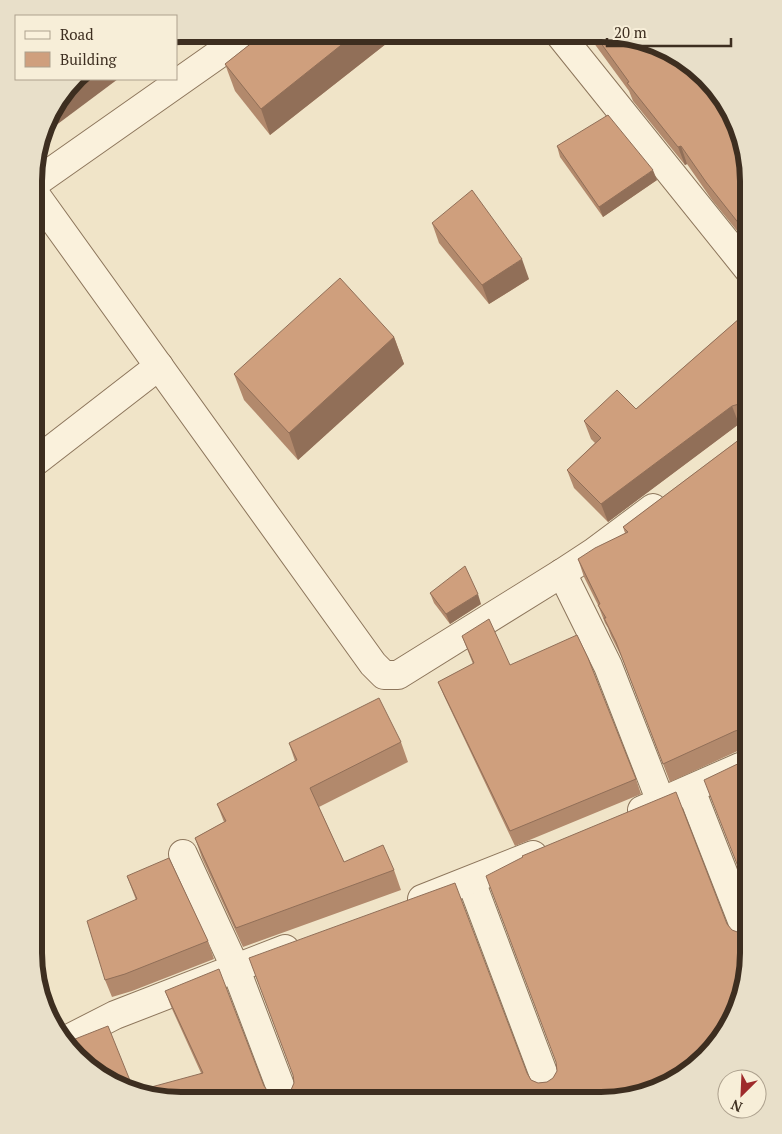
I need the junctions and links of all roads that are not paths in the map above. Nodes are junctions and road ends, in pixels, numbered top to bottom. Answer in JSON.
{"nodes":[{"id":1,"x":237,"y":42,"type":"edge"},
{"id":2,"x":566,"y":42,"type":"edge"},
{"id":3,"x":43,"y":177,"type":"edge"},
{"id":4,"x":43,"y":205,"type":"edge"},
{"id":5,"x":740,"y":259,"type":"edge"},
{"id":6,"x":158,"y":366,"type":"junction"},
{"id":7,"x":43,"y":455,"type":"edge"},
{"id":8,"x":671,"y":494,"type":"edge"},
{"id":9,"x":562,"y":573,"type":"junction"},
{"id":10,"x":739,"y":768,"type":"edge"},
{"id":11,"x":691,"y":790,"type":"junction"},
{"id":12,"x":662,"y":802,"type":"junction"},
{"id":13,"x":616,"y":821,"type":"edge"},
{"id":14,"x":552,"y":847,"type":"edge"},
{"id":15,"x":183,"y":854,"type":"dead end"},
{"id":16,"x":471,"y":881,"type":"junction"},
{"id":17,"x":398,"y":908,"type":"edge"},
{"id":18,"x":739,"y":913,"type":"edge"},
{"id":19,"x":308,"y":941,"type":"edge"},
{"id":20,"x":235,"y":967,"type":"junction"},
{"id":21,"x":72,"y":1037,"type":"edge"},
{"id":22,"x":548,"y":1086,"type":"edge"},
{"id":23,"x":282,"y":1092,"type":"edge"}],
"edges":[{"from":1,"to":3,"type":"street"},
{"from":2,"to":5,"type":"street"},
{"from":4,"to":6,"type":"street"},
{"from":6,"to":7,"type":"street"},
{"from":6,"to":9,"type":"street"},
{"from":8,"to":9,"type":"street"},
{"from":9,"to":12,"type":"street"},
{"from":10,"to":11,"type":"street"},
{"from":11,"to":12,"type":"street"},
{"from":11,"to":18,"type":"street"},
{"from":12,"to":13,"type":"street"},
{"from":14,"to":16,"type":"street"},
{"from":15,"to":20,"type":"street"},
{"from":16,"to":17,"type":"street"},
{"from":16,"to":22,"type":"street"},
{"from":19,"to":20,"type":"street"},
{"from":20,"to":21,"type":"street"},
{"from":20,"to":23,"type":"street"}]}
